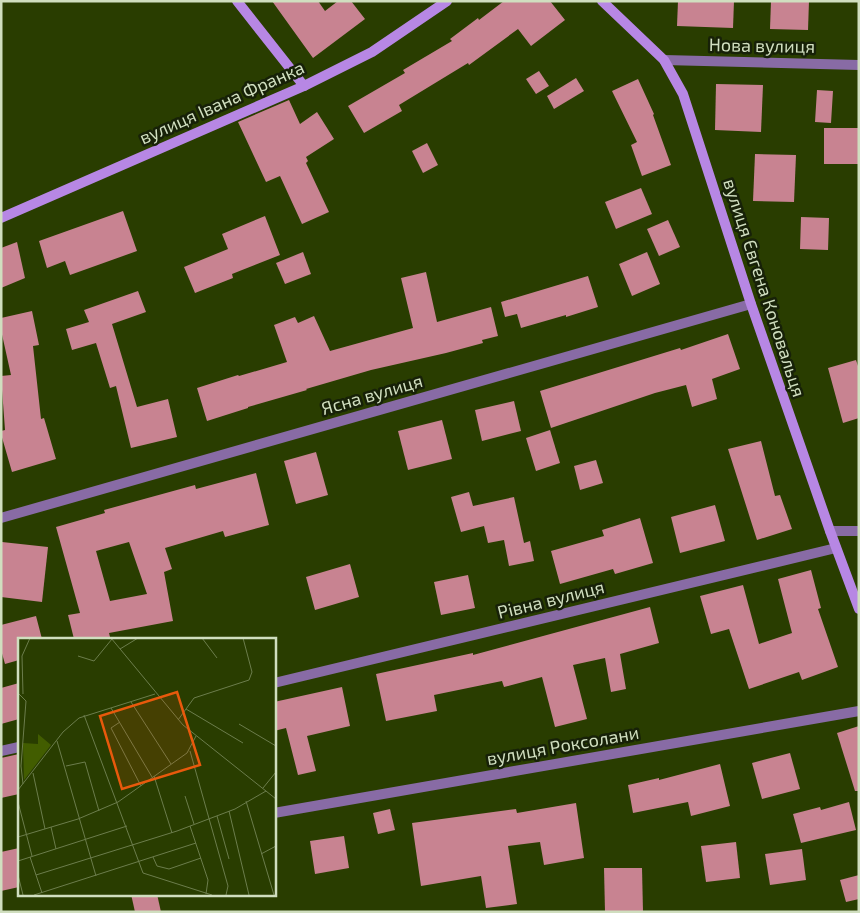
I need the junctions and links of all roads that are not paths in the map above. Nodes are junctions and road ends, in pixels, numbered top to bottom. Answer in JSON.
{"nodes":[{"id":1,"x":237,"y":1,"type":"edge"},
{"id":2,"x":447,"y":1,"type":"edge"},
{"id":3,"x":602,"y":1,"type":"edge"},
{"id":4,"x":664,"y":60,"type":"junction"},
{"id":5,"x":859,"y":65,"type":"edge"},
{"id":6,"x":304,"y":86,"type":"junction"},
{"id":7,"x":1,"y":218,"type":"edge"},
{"id":8,"x":751,"y":304,"type":"junction"},
{"id":9,"x":1,"y":518,"type":"edge"},
{"id":10,"x":830,"y":531,"type":"junction"},
{"id":11,"x":859,"y":531,"type":"edge"},
{"id":12,"x":836,"y":548,"type":"junction"},
{"id":13,"x":859,"y":609,"type":"edge"},
{"id":14,"x":275,"y":683,"type":"edge"},
{"id":15,"x":859,"y":711,"type":"edge"},
{"id":16,"x":18,"y":747,"type":"edge"},
{"id":17,"x":1,"y":751,"type":"edge"},
{"id":18,"x":275,"y":813,"type":"edge"}],
"edges":[{"from":1,"to":6,"type":"street"},
{"from":2,"to":6,"type":"street","name":"вулиця Івана Франка"},
{"from":3,"to":4,"type":"street","name":"вулиця Євгена Коновальця"},
{"from":4,"to":5,"type":"street","name":"Нова вулиця"},
{"from":4,"to":8,"type":"street","name":"вулиця Євгена Коновальця"},
{"from":6,"to":7,"type":"street","name":"вулиця Івана Франка"},
{"from":8,"to":9,"type":"street","name":"Ясна вулиця"},
{"from":8,"to":10,"type":"street","name":"вулиця Євгена Коновальця"},
{"from":10,"to":11,"type":"street"},
{"from":10,"to":12,"type":"street","name":"вулиця Євгена Коновальця"},
{"from":12,"to":13,"type":"street","name":"вулиця Євгена Коновальця"},
{"from":12,"to":14,"type":"street","name":"Рівна вулиця"},
{"from":15,"to":18,"type":"street","name":"вулиця Роксолани"},
{"from":16,"to":17,"type":"street"}]}
